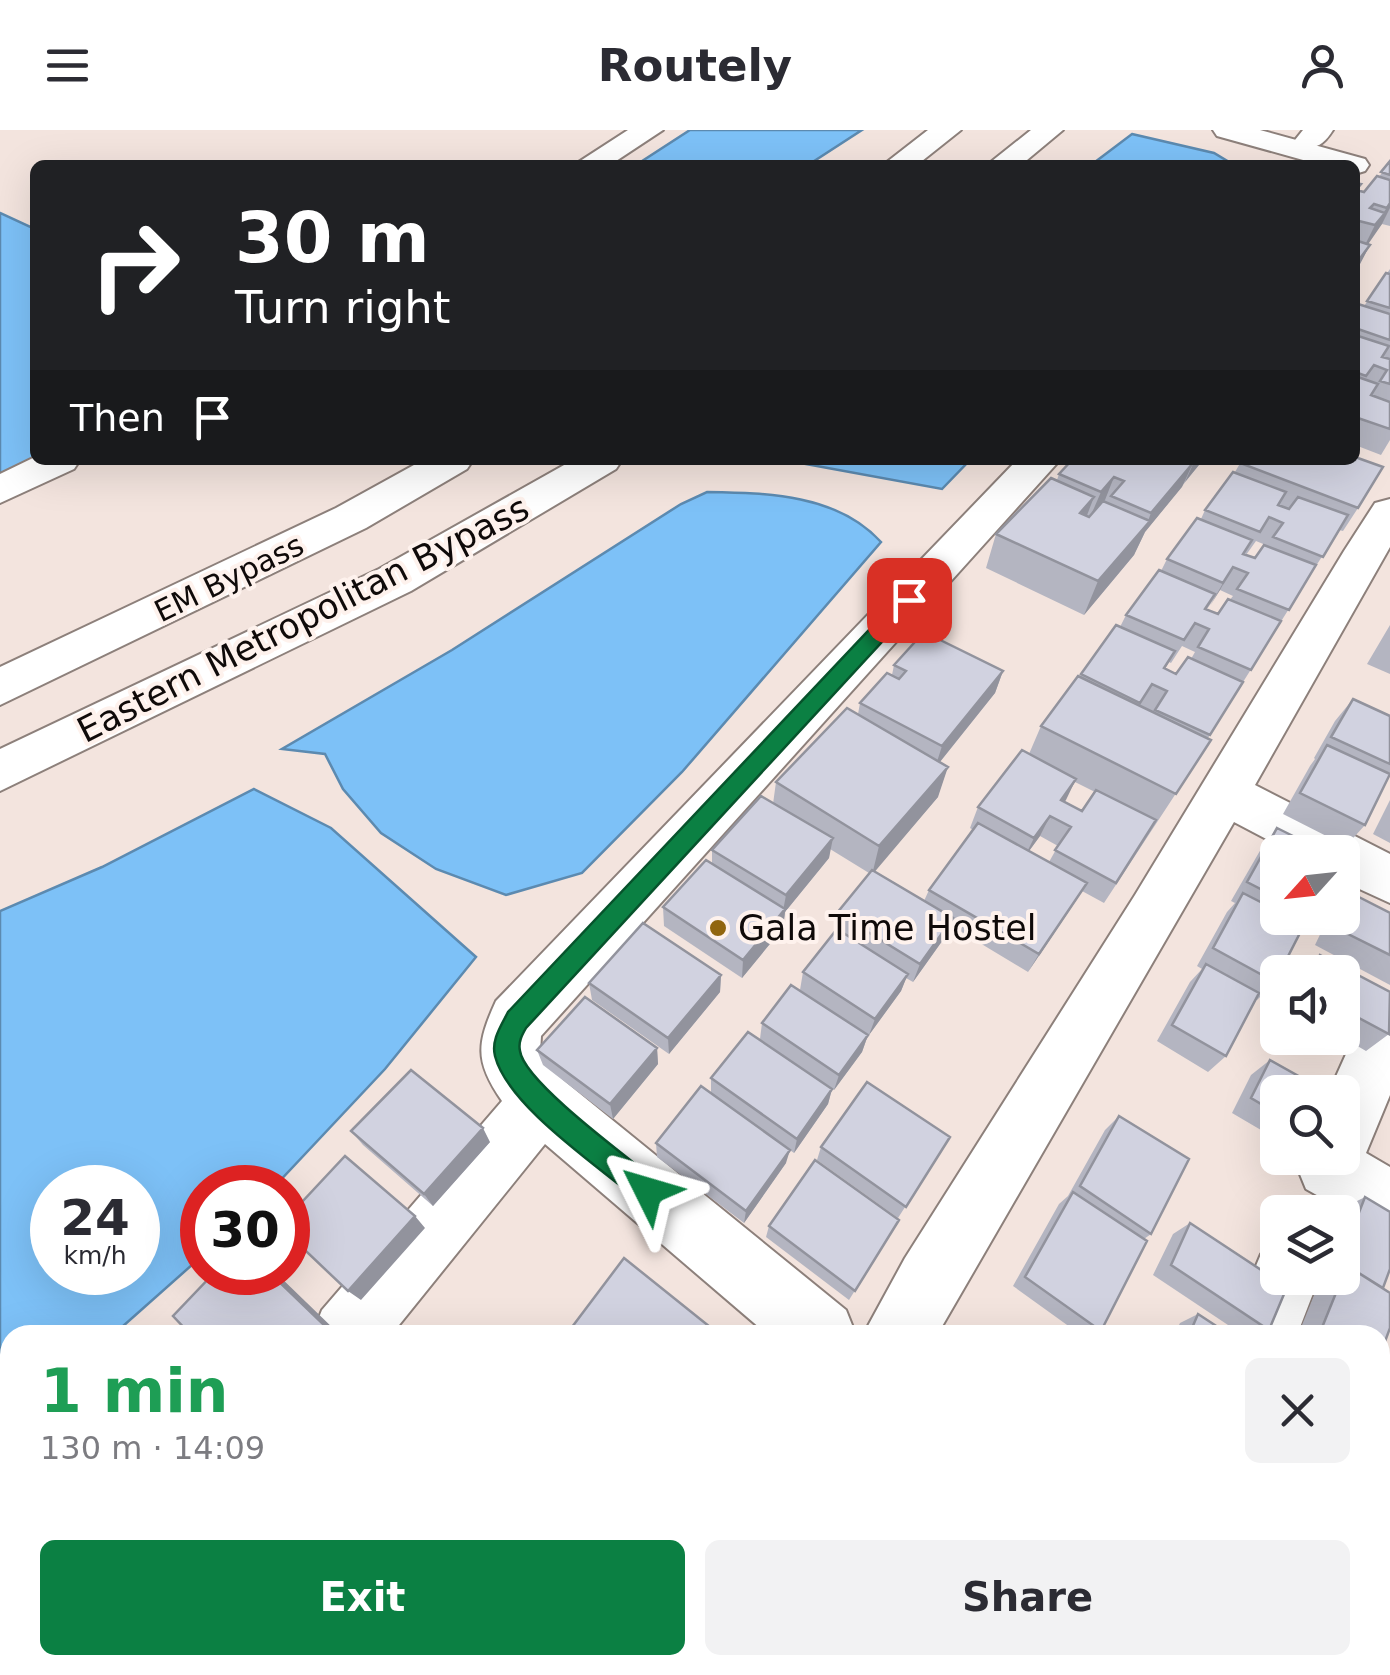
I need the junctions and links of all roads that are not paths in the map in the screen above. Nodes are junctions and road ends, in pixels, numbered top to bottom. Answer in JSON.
{"nodes":[{"id":1,"x":649,"y":130,"type":"edge"},
{"id":2,"x":947,"y":130,"type":"edge"},
{"id":3,"x":1049,"y":130,"type":"edge"},
{"id":4,"x":1227,"y":130,"type":"edge"},
{"id":5,"x":1274,"y":130,"type":"edge"},
{"id":6,"x":1316,"y":148,"type":"edge"},
{"id":7,"x":598,"y":160,"type":"edge"},
{"id":8,"x":905,"y":160,"type":"edge"},
{"id":9,"x":1009,"y":160,"type":"edge"},
{"id":10,"x":1344,"y":160,"type":"edge"},
{"id":11,"x":1390,"y":162,"type":"edge"},
{"id":12,"x":1360,"y":166,"type":"edge"},
{"id":13,"x":1390,"y":175,"type":"edge"},
{"id":14,"x":50,"y":465,"type":"edge"},
{"id":15,"x":444,"y":465,"type":"edge"},
{"id":16,"x":593,"y":465,"type":"edge"},
{"id":17,"x":1035,"y":465,"type":"edge"},
{"id":18,"x":0,"y":490,"type":"edge"},
{"id":19,"x":1385,"y":491,"type":"edge"},
{"id":20,"x":0,"y":687,"type":"edge"},
{"id":21,"x":0,"y":771,"type":"edge"},
{"id":22,"x":1226,"y":793,"type":"junction"},
{"id":23,"x":1304,"y":835,"type":"edge"},
{"id":24,"x":1360,"y":864,"type":"edge"},
{"id":25,"x":1390,"y":880,"type":"edge"},
{"id":26,"x":1390,"y":1022,"type":"edge"},
{"id":27,"x":1360,"y":1094,"type":"edge"},
{"id":28,"x":541,"y":1101,"type":"junction"},
{"id":29,"x":1341,"y":1175,"type":"edge"},
{"id":30,"x":1390,"y":1203,"type":"edge"},
{"id":31,"x":1278,"y":1295,"type":"edge"},
{"id":32,"x":355,"y":1325,"type":"edge"},
{"id":33,"x":809,"y":1325,"type":"edge"},
{"id":34,"x":904,"y":1325,"type":"edge"},
{"id":35,"x":1266,"y":1325,"type":"edge"}],
"edges":[{"from":1,"to":7,"type":"street"},
{"from":2,"to":8,"type":"street"},
{"from":3,"to":9,"type":"street"},
{"from":4,"to":6,"type":"street"},
{"from":5,"to":6,"type":"street"},
{"from":6,"to":10,"type":"street"},
{"from":6,"to":11,"type":"street"},
{"from":12,"to":13,"type":"street"},
{"from":14,"to":18,"type":"street"},
{"from":15,"to":20,"type":"street","name":"EM Bypass"},
{"from":16,"to":21,"type":"street","name":"Eastern Metropolitan Bypass"},
{"from":17,"to":28,"type":"street"},
{"from":19,"to":22,"type":"street"},
{"from":22,"to":23,"type":"street"},
{"from":22,"to":34,"type":"street"},
{"from":24,"to":25,"type":"street"},
{"from":26,"to":27,"type":"street"},
{"from":28,"to":32,"type":"street"},
{"from":28,"to":33,"type":"street"},
{"from":29,"to":30,"type":"street"},
{"from":31,"to":35,"type":"street"}]}
